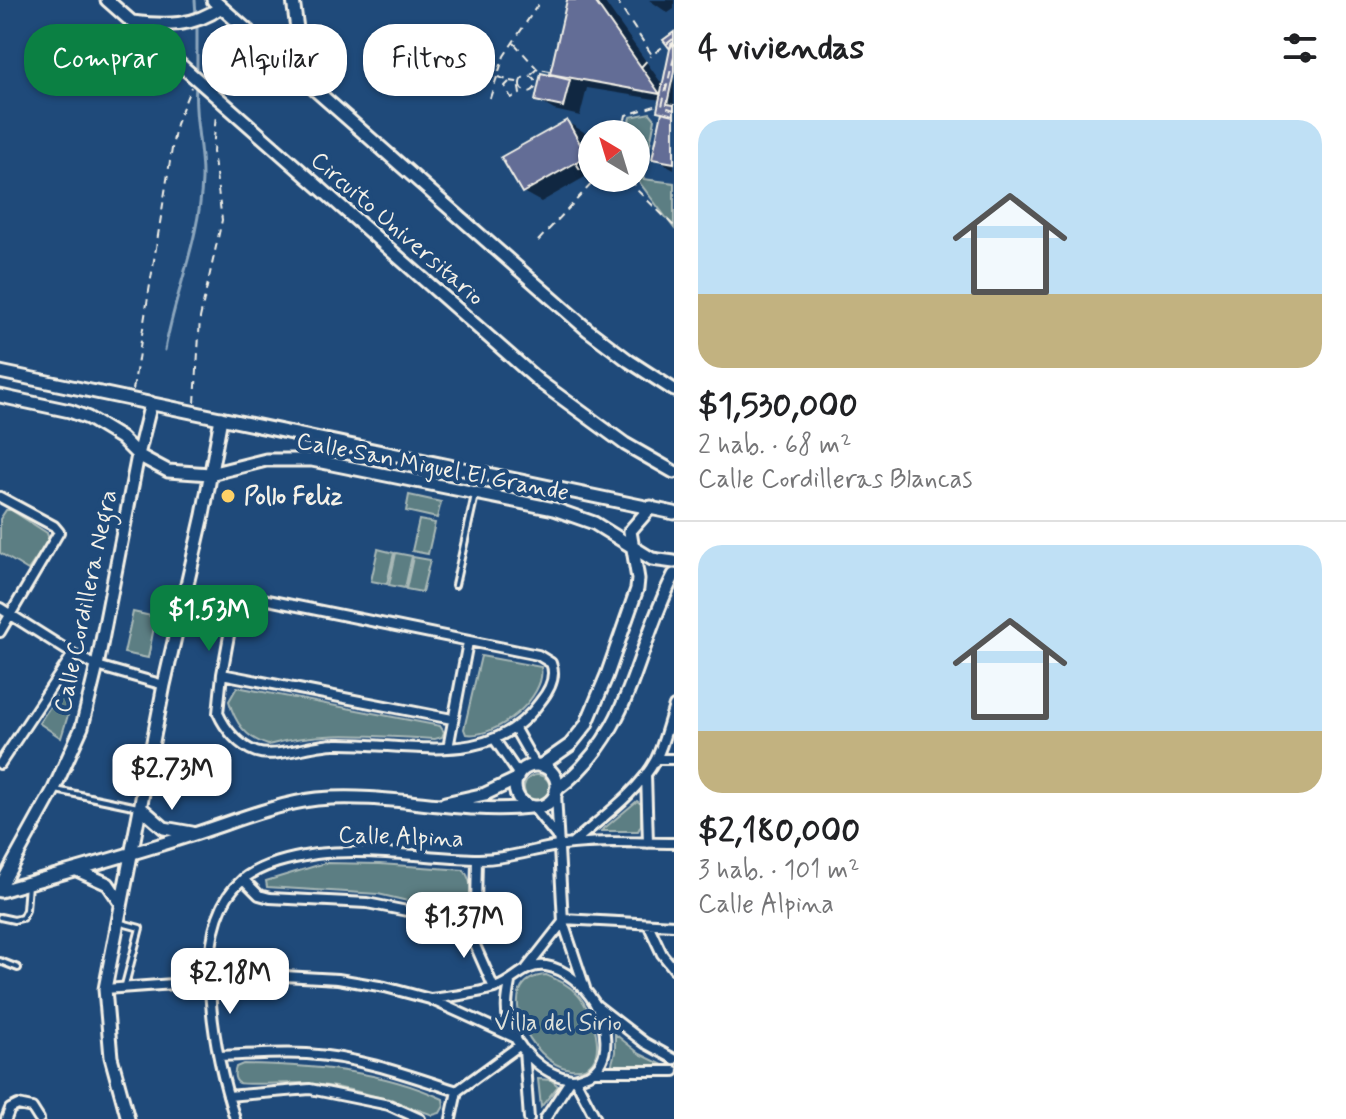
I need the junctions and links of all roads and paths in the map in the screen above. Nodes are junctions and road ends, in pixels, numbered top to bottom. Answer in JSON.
{"nodes":[{"id":1,"x":107,"y":0,"type":"edge"},
{"id":2,"x":293,"y":0,"type":"edge"},
{"id":3,"x":541,"y":0,"type":"edge"},
{"id":4,"x":616,"y":0,"type":"edge"},
{"id":5,"x":221,"y":2,"type":"edge"},
{"id":6,"x":117,"y":5,"type":"edge"},
{"id":7,"x":132,"y":22,"type":"junction"},
{"id":8,"x":674,"y":39,"type":"edge"},
{"id":9,"x":513,"y":42,"type":"junction"},
{"id":10,"x":652,"y":55,"type":"junction"},
{"id":11,"x":674,"y":57,"type":"edge"},
{"id":12,"x":641,"y":67,"type":"dead end"},
{"id":13,"x":538,"y":69,"type":"junction"},
{"id":14,"x":550,"y":71,"type":"dead end"},
{"id":15,"x":541,"y":73,"type":"dead end"},
{"id":16,"x":530,"y":76,"type":"junction"},
{"id":17,"x":497,"y":77,"type":"junction"},
{"id":18,"x":196,"y":79,"type":"junction"},
{"id":19,"x":510,"y":81,"type":"junction"},
{"id":20,"x":520,"y":85,"type":"junction"},
{"id":21,"x":490,"y":98,"type":"dead end"},
{"id":22,"x":323,"y":99,"type":"junction"},
{"id":23,"x":222,"y":101,"type":"junction"},
{"id":24,"x":658,"y":105,"type":"dead end"},
{"id":25,"x":674,"y":110,"type":"edge"},
{"id":26,"x":625,"y":120,"type":"edge"},
{"id":27,"x":576,"y":163,"type":"dead end"},
{"id":28,"x":578,"y":166,"type":"edge"},
{"id":29,"x":584,"y":192,"type":"edge"},
{"id":30,"x":639,"y":192,"type":"edge"},
{"id":31,"x":674,"y":226,"type":"edge"},
{"id":32,"x":538,"y":241,"type":"dead end"},
{"id":33,"x":0,"y":372,"type":"edge"},
{"id":34,"x":674,"y":390,"type":"edge"},
{"id":35,"x":0,"y":396,"type":"edge"},
{"id":36,"x":132,"y":399,"type":"junction"},
{"id":37,"x":151,"y":403,"type":"junction"},
{"id":38,"x":194,"y":412,"type":"junction"},
{"id":39,"x":221,"y":418,"type":"junction"},
{"id":40,"x":138,"y":455,"type":"junction"},
{"id":41,"x":674,"y":472,"type":"edge"},
{"id":42,"x":210,"y":474,"type":"junction"},
{"id":43,"x":476,"y":493,"type":"junction"},
{"id":44,"x":0,"y":497,"type":"edge"},
{"id":45,"x":651,"y":507,"type":"junction"},
{"id":46,"x":674,"y":513,"type":"edge"},
{"id":47,"x":631,"y":546,"type":"junction"},
{"id":48,"x":674,"y":562,"type":"edge"},
{"id":49,"x":674,"y":575,"type":"edge"},
{"id":50,"x":455,"y":585,"type":"dead end"},
{"id":51,"x":0,"y":608,"type":"edge"},
{"id":52,"x":11,"y":614,"type":"junction"},
{"id":53,"x":0,"y":632,"type":"edge"},
{"id":54,"x":468,"y":642,"type":"junction"},
{"id":55,"x":73,"y":654,"type":"junction"},
{"id":56,"x":97,"y":666,"type":"junction"},
{"id":57,"x":222,"y":674,"type":"junction"},
{"id":58,"x":164,"y":685,"type":"junction"},
{"id":59,"x":674,"y":706,"type":"edge"},
{"id":60,"x":452,"y":719,"type":"junction"},
{"id":61,"x":515,"y":729,"type":"junction"},
{"id":62,"x":495,"y":740,"type":"junction"},
{"id":63,"x":448,"y":748,"type":"junction"},
{"id":64,"x":656,"y":759,"type":"junction"},
{"id":65,"x":674,"y":759,"type":"edge"},
{"id":66,"x":0,"y":764,"type":"edge"},
{"id":67,"x":538,"y":766,"type":"junction"},
{"id":68,"x":646,"y":774,"type":"junction"},
{"id":69,"x":518,"y":777,"type":"junction"},
{"id":70,"x":54,"y":789,"type":"junction"},
{"id":71,"x":556,"y":792,"type":"junction"},
{"id":72,"x":441,"y":803,"type":"junction"},
{"id":73,"x":532,"y":807,"type":"junction"},
{"id":74,"x":141,"y":808,"type":"junction"},
{"id":75,"x":196,"y":834,"type":"junction"},
{"id":76,"x":560,"y":842,"type":"junction"},
{"id":77,"x":648,"y":843,"type":"junction"},
{"id":78,"x":674,"y":843,"type":"edge"},
{"id":79,"x":573,"y":844,"type":"junction"},
{"id":80,"x":131,"y":854,"type":"junction"},
{"id":81,"x":477,"y":859,"type":"junction"},
{"id":82,"x":76,"y":869,"type":"junction"},
{"id":83,"x":243,"y":879,"type":"junction"},
{"id":84,"x":28,"y":883,"type":"junction"},
{"id":85,"x":0,"y":889,"type":"edge"},
{"id":86,"x":121,"y":903,"type":"junction"},
{"id":87,"x":0,"y":917,"type":"edge"},
{"id":88,"x":463,"y":918,"type":"junction"},
{"id":89,"x":563,"y":920,"type":"junction"},
{"id":90,"x":118,"y":922,"type":"junction"},
{"id":91,"x":648,"y":924,"type":"junction"},
{"id":92,"x":674,"y":925,"type":"edge"},
{"id":93,"x":0,"y":961,"type":"edge"},
{"id":94,"x":18,"y":968,"type":"dead end"},
{"id":95,"x":526,"y":969,"type":"junction"},
{"id":96,"x":674,"y":969,"type":"edge"},
{"id":97,"x":209,"y":981,"type":"junction"},
{"id":98,"x":510,"y":982,"type":"junction"},
{"id":99,"x":124,"y":988,"type":"junction"},
{"id":100,"x":494,"y":988,"type":"junction"},
{"id":101,"x":105,"y":989,"type":"junction"},
{"id":102,"x":586,"y":992,"type":"junction"},
{"id":103,"x":430,"y":999,"type":"junction"},
{"id":104,"x":596,"y":1004,"type":"junction"},
{"id":105,"x":520,"y":1044,"type":"junction"},
{"id":106,"x":220,"y":1056,"type":"junction"},
{"id":107,"x":674,"y":1059,"type":"edge"},
{"id":108,"x":593,"y":1071,"type":"junction"},
{"id":109,"x":674,"y":1071,"type":"edge"},
{"id":110,"x":573,"y":1079,"type":"junction"},
{"id":111,"x":457,"y":1091,"type":"junction"},
{"id":112,"x":228,"y":1096,"type":"junction"},
{"id":113,"x":6,"y":1119,"type":"edge"},
{"id":114,"x":39,"y":1119,"type":"edge"},
{"id":115,"x":128,"y":1119,"type":"edge"},
{"id":116,"x":235,"y":1119,"type":"edge"},
{"id":117,"x":420,"y":1119,"type":"edge"},
{"id":118,"x":451,"y":1119,"type":"edge"},
{"id":119,"x":529,"y":1119,"type":"edge"},
{"id":120,"x":545,"y":1119,"type":"edge"},
{"id":121,"x":596,"y":1119,"type":"edge"}],
"edges":[{"from":1,"to":6,"type":"street","name":"Circuito Universitario"},
{"from":2,"to":22,"type":"street"},
{"from":3,"to":9,"type":"path"},
{"from":4,"to":10,"type":"path"},
{"from":5,"to":7,"type":"street"},
{"from":5,"to":22,"type":"street","name":"Circuito Universitario"},
{"from":6,"to":7,"type":"street","name":"Circuito Universitario"},
{"from":7,"to":18,"type":"street","name":"Circuito Universitario"},
{"from":8,"to":10,"type":"path"},
{"from":9,"to":13,"type":"path"},
{"from":9,"to":17,"type":"path"},
{"from":10,"to":12,"type":"path"},
{"from":11,"to":25,"type":"path"},
{"from":13,"to":14,"type":"path"},
{"from":13,"to":15,"type":"path"},
{"from":13,"to":16,"type":"path"},
{"from":16,"to":20,"type":"path"},
{"from":16,"to":20,"type":"path"},
{"from":17,"to":19,"type":"path"},
{"from":17,"to":21,"type":"path"},
{"from":18,"to":23,"type":"street","name":"Circuito Universitario"},
{"from":18,"to":36,"type":"path"},
{"from":19,"to":20,"type":"path"},
{"from":19,"to":20,"type":"path"},
{"from":22,"to":34,"type":"street","name":"Circuito Universitario"},
{"from":23,"to":38,"type":"path"},
{"from":23,"to":41,"type":"street","name":"Circuito Universitario"},
{"from":24,"to":26,"type":"path"},
{"from":27,"to":28,"type":"path"},
{"from":29,"to":32,"type":"path"},
{"from":30,"to":31,"type":"path"},
{"from":33,"to":36,"type":"street","name":"Calle San Miguel El Grande"},
{"from":35,"to":40,"type":"street","name":"Calle San Miguel El Grande"},
{"from":36,"to":37,"type":"street","name":"Calle San Miguel El Grande"},
{"from":37,"to":38,"type":"street","name":"Calle San Miguel El Grande"},
{"from":37,"to":40,"type":"street","name":"Calle Cordillera Negra"},
{"from":38,"to":39,"type":"street","name":"Calle San Miguel El Grande"},
{"from":39,"to":42,"type":"street"},
{"from":39,"to":45,"type":"street","name":"Calle San Miguel El Grande"},
{"from":40,"to":42,"type":"street","name":"Calle San Miguel El Grande"},
{"from":40,"to":56,"type":"street","name":"Calle Cordillera Negra"},
{"from":42,"to":43,"type":"street","name":"Calle San Miguel El Grande"},
{"from":42,"to":58,"type":"street"},
{"from":43,"to":47,"type":"street","name":"Calle San Miguel El Grande"},
{"from":43,"to":50,"type":"lane"},
{"from":44,"to":52,"type":"street"},
{"from":45,"to":46,"type":"street","name":"Calle San Miguel El Grande"},
{"from":45,"to":47,"type":"street"},
{"from":47,"to":48,"type":"street","name":"Calle San Miguel El Grande"},
{"from":47,"to":67,"type":"street"},
{"from":49,"to":71,"type":"street"},
{"from":51,"to":52,"type":"street"},
{"from":52,"to":53,"type":"street"},
{"from":52,"to":55,"type":"street"},
{"from":54,"to":57,"type":"street"},
{"from":54,"to":60,"type":"street"},
{"from":54,"to":61,"type":"street"},
{"from":55,"to":56,"type":"street"},
{"from":55,"to":66,"type":"street"},
{"from":56,"to":58,"type":"street"},
{"from":56,"to":70,"type":"street","name":"Calle Cordillera Negra"},
{"from":57,"to":60,"type":"street"},
{"from":57,"to":63,"type":"street"},
{"from":58,"to":74,"type":"street"},
{"from":59,"to":64,"type":"street"},
{"from":60,"to":63,"type":"street"},
{"from":61,"to":62,"type":"street"},
{"from":61,"to":67,"type":"street"},
{"from":62,"to":63,"type":"street"},
{"from":62,"to":69,"type":"street"},
{"from":64,"to":65,"type":"street"},
{"from":64,"to":68,"type":"street"},
{"from":67,"to":69,"type":"street"},
{"from":67,"to":71,"type":"street"},
{"from":68,"to":77,"type":"street"},
{"from":68,"to":79,"type":"street"},
{"from":69,"to":72,"type":"street"},
{"from":69,"to":73,"type":"street"},
{"from":70,"to":74,"type":"lane"},
{"from":70,"to":85,"type":"street","name":"Calle Cordillera Negra"},
{"from":71,"to":73,"type":"street"},
{"from":71,"to":76,"type":"street"},
{"from":72,"to":73,"type":"street"},
{"from":72,"to":75,"type":"street"},
{"from":73,"to":76,"type":"street"},
{"from":74,"to":75,"type":"street"},
{"from":74,"to":80,"type":"street"},
{"from":75,"to":80,"type":"street"},
{"from":76,"to":79,"type":"street","name":"Calle Alpina"},
{"from":76,"to":81,"type":"street","name":"Calle Alpina"},
{"from":76,"to":89,"type":"street"},
{"from":77,"to":78,"type":"street","name":"Calle Alpina"},
{"from":77,"to":79,"type":"street","name":"Calle Alpina"},
{"from":80,"to":82,"type":"street"},
{"from":80,"to":86,"type":"street"},
{"from":81,"to":83,"type":"street","name":"Calle Alpina"},
{"from":81,"to":88,"type":"street"},
{"from":82,"to":84,"type":"street"},
{"from":82,"to":86,"type":"street"},
{"from":83,"to":88,"type":"street"},
{"from":83,"to":97,"type":"street"},
{"from":84,"to":85,"type":"street"},
{"from":84,"to":87,"type":"lane"},
{"from":86,"to":90,"type":"street"},
{"from":88,"to":100,"type":"street"},
{"from":89,"to":91,"type":"street"},
{"from":89,"to":95,"type":"street"},
{"from":89,"to":102,"type":"street"},
{"from":90,"to":99,"type":"lane"},
{"from":90,"to":101,"type":"street"},
{"from":91,"to":92,"type":"street"},
{"from":91,"to":96,"type":"street"},
{"from":93,"to":94,"type":"lane"},
{"from":95,"to":98,"type":"street"},
{"from":95,"to":102,"type":"street"},
{"from":97,"to":99,"type":"street"},
{"from":97,"to":103,"type":"street"},
{"from":97,"to":106,"type":"street"},
{"from":98,"to":100,"type":"street"},
{"from":98,"to":105,"type":"street"},
{"from":99,"to":101,"type":"street"},
{"from":100,"to":103,"type":"street"},
{"from":101,"to":115,"type":"street"},
{"from":102,"to":104,"type":"street"},
{"from":103,"to":105,"type":"street"},
{"from":104,"to":107,"type":"street"},
{"from":104,"to":108,"type":"street"},
{"from":105,"to":110,"type":"street"},
{"from":105,"to":111,"type":"street"},
{"from":105,"to":119,"type":"street"},
{"from":106,"to":111,"type":"street"},
{"from":106,"to":112,"type":"street"},
{"from":108,"to":109,"type":"street"},
{"from":108,"to":110,"type":"street"},
{"from":110,"to":120,"type":"street"},
{"from":110,"to":121,"type":"street"},
{"from":111,"to":118,"type":"street"},
{"from":112,"to":116,"type":"street"},
{"from":112,"to":117,"type":"street"},
{"from":113,"to":114,"type":"street"}]}
